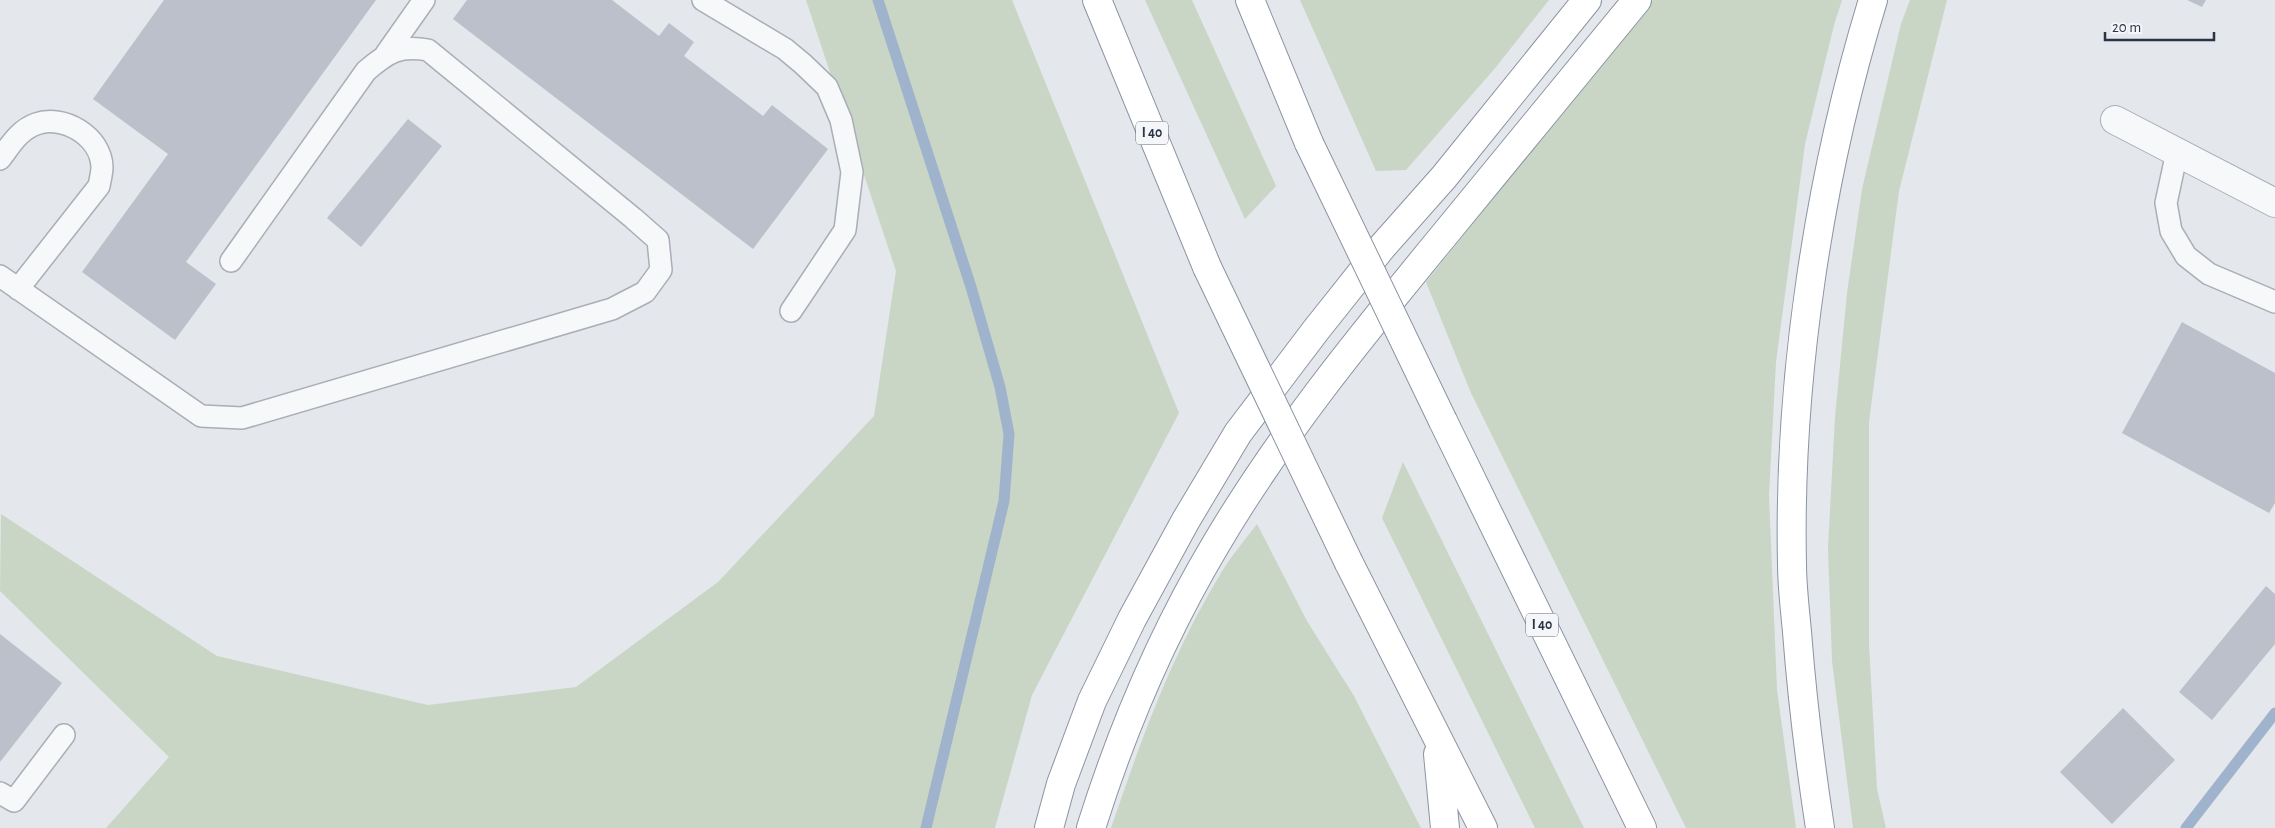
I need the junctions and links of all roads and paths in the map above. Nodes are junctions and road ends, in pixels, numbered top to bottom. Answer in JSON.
{"nodes":[{"id":1,"x":424,"y":0,"type":"edge"},
{"id":2,"x":703,"y":0,"type":"edge"},
{"id":3,"x":1097,"y":0,"type":"edge"},
{"id":4,"x":1250,"y":0,"type":"edge"},
{"id":5,"x":1588,"y":0,"type":"edge"},
{"id":6,"x":1637,"y":0,"type":"edge"},
{"id":7,"x":1873,"y":0,"type":"edge"},
{"id":8,"x":386,"y":54,"type":"junction"},
{"id":9,"x":2114,"y":120,"type":"dead end"},
{"id":10,"x":2177,"y":152,"type":"junction"},
{"id":11,"x":0,"y":160,"type":"edge"},
{"id":12,"x":2275,"y":203,"type":"edge"},
{"id":13,"x":231,"y":261,"type":"dead end"},
{"id":14,"x":0,"y":276,"type":"edge"},
{"id":15,"x":18,"y":289,"type":"junction"},
{"id":16,"x":2275,"y":302,"type":"edge"},
{"id":17,"x":791,"y":311,"type":"dead end"},
{"id":18,"x":64,"y":736,"type":"dead end"},
{"id":19,"x":1436,"y":738,"type":"junction"},
{"id":20,"x":0,"y":793,"type":"edge"},
{"id":21,"x":1049,"y":828,"type":"edge"},
{"id":22,"x":1091,"y":828,"type":"edge"},
{"id":23,"x":1446,"y":828,"type":"edge"},
{"id":24,"x":1483,"y":828,"type":"edge"},
{"id":25,"x":1642,"y":828,"type":"edge"},
{"id":26,"x":1820,"y":828,"type":"edge"}],
"edges":[{"from":1,"to":8,"type":"lane"},
{"from":2,"to":17,"type":"lane"},
{"from":3,"to":19,"type":"highway","number":"I 40","bridge":true},
{"from":4,"to":25,"type":"highway","number":"I 40","bridge":true},
{"from":5,"to":21,"type":"highway"},
{"from":6,"to":22,"type":"highway"},
{"from":7,"to":26,"type":"highway"},
{"from":8,"to":13,"type":"lane"},
{"from":8,"to":15,"type":"lane"},
{"from":9,"to":10,"type":"street"},
{"from":10,"to":12,"type":"street"},
{"from":10,"to":16,"type":"lane"},
{"from":11,"to":15,"type":"lane"},
{"from":14,"to":15,"type":"lane"},
{"from":18,"to":20,"type":"lane"},
{"from":19,"to":23,"type":"highway"},
{"from":19,"to":24,"type":"highway","number":"I 40"}]}
